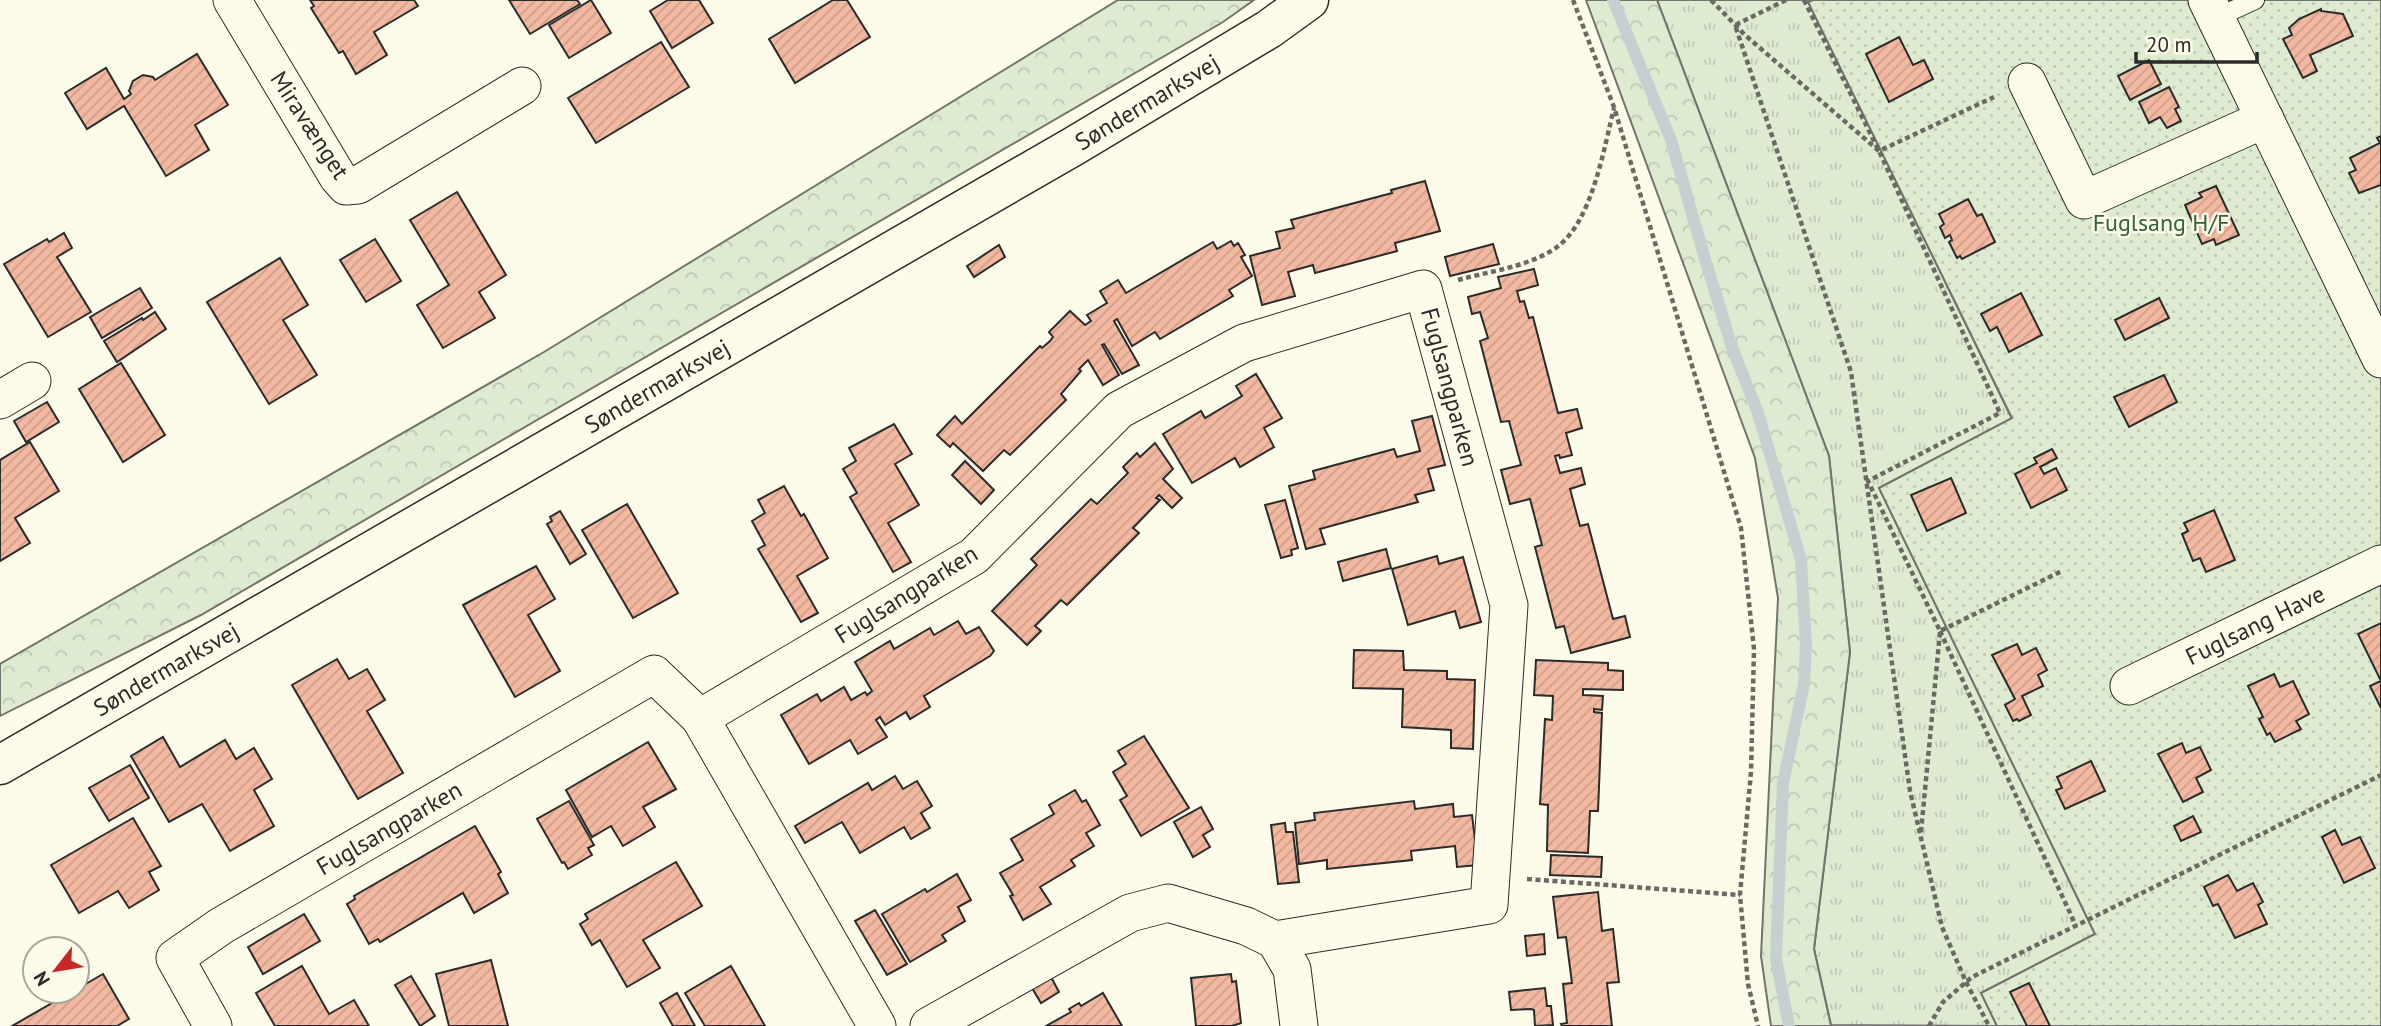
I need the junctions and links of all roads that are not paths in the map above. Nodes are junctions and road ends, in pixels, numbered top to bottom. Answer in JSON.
{"nodes":[{"id":1,"x":232,"y":0,"type":"edge"},
{"id":2,"x":1309,"y":0,"type":"edge"},
{"id":3,"x":2255,"y":0,"type":"edge"},
{"id":4,"x":2212,"y":9,"type":"edge"},
{"id":5,"x":2027,"y":82,"type":"road end"},
{"id":6,"x":522,"y":86,"type":"dead end"},
{"id":7,"x":2265,"y":119,"type":"junction"},
{"id":8,"x":2381,"y":359,"type":"edge"},
{"id":9,"x":32,"y":381,"type":"dead end"},
{"id":10,"x":0,"y":400,"type":"edge"},
{"id":11,"x":2381,"y":564,"type":"edge"},
{"id":12,"x":2129,"y":685,"type":"dead end"},
{"id":13,"x":700,"y":718,"type":"junction"},
{"id":14,"x":0,"y":765,"type":"edge"},
{"id":15,"x":1275,"y":940,"type":"junction"},
{"id":16,"x":213,"y":1026,"type":"edge"},
{"id":17,"x":877,"y":1026,"type":"edge"},
{"id":18,"x":929,"y":1026,"type":"edge"},
{"id":19,"x":1298,"y":1026,"type":"edge"}],
"edges":[{"from":1,"to":6,"type":"street","name":"Miravænget"},
{"from":2,"to":14,"type":"street","name":"Søndermarksvej"},
{"from":3,"to":4,"type":"lane"},
{"from":4,"to":7,"type":"street"},
{"from":5,"to":7,"type":"street"},
{"from":7,"to":8,"type":"street"},
{"from":9,"to":10,"type":"street"},
{"from":11,"to":12,"type":"street","name":"Fuglsang Have"},
{"from":13,"to":15,"type":"street","name":"Fuglsangparken"},
{"from":13,"to":16,"type":"street","name":"Fuglsangparken"},
{"from":13,"to":17,"type":"street","name":"Fuglsangparken"},
{"from":15,"to":18,"type":"street"},
{"from":15,"to":19,"type":"street"}]}
